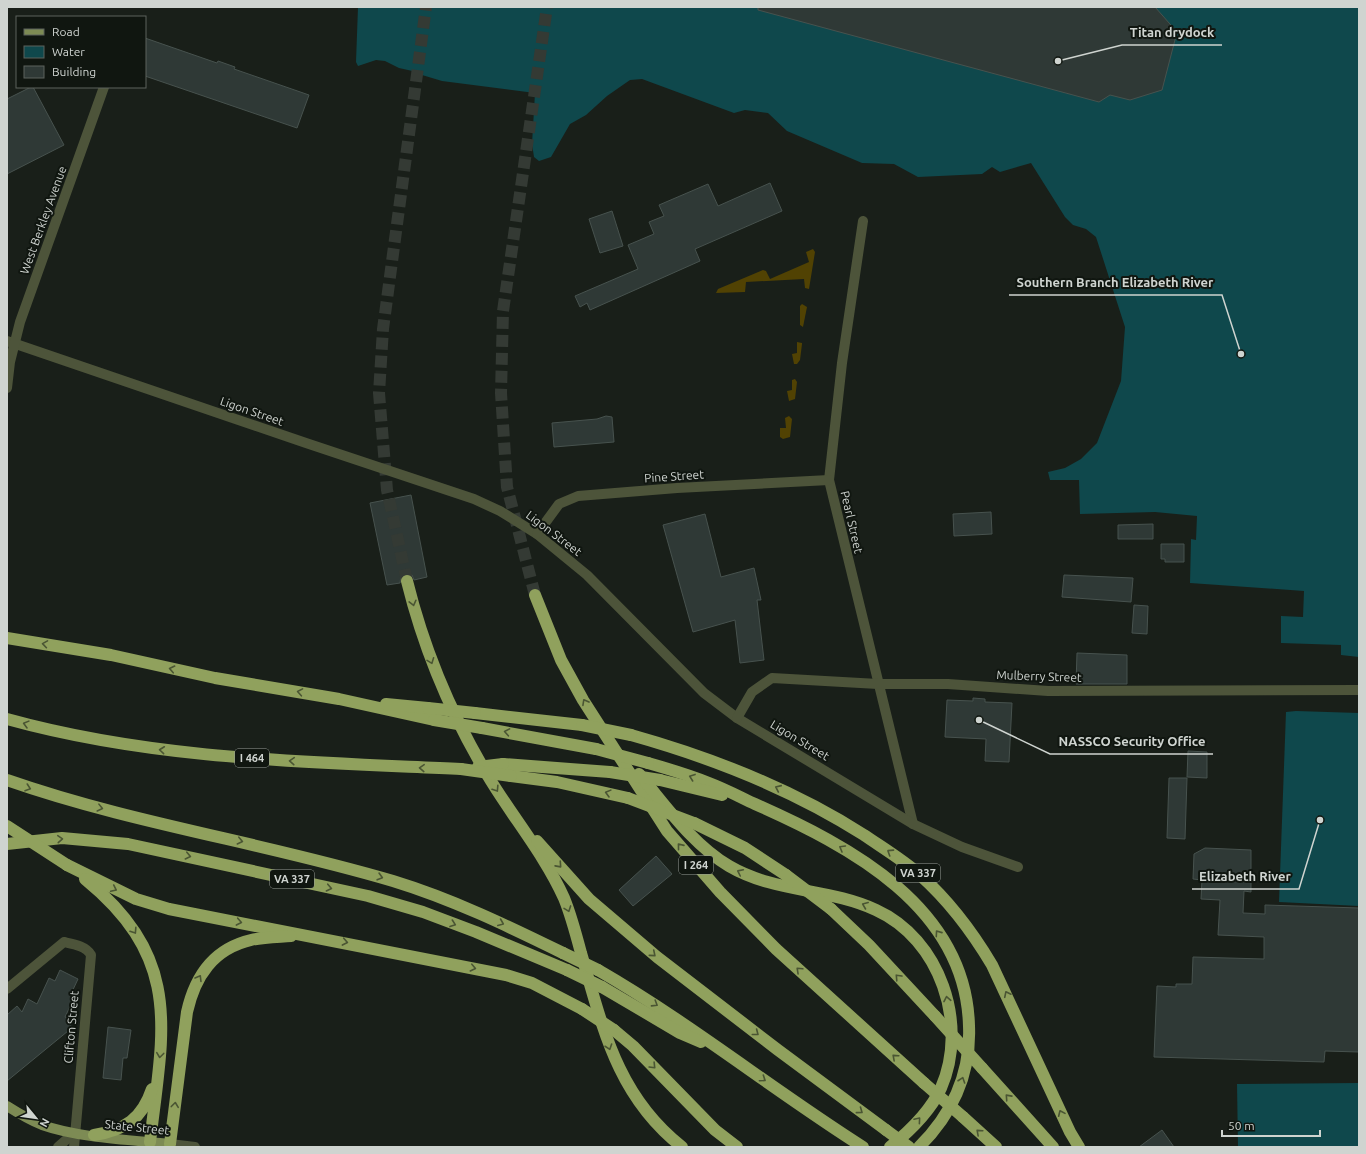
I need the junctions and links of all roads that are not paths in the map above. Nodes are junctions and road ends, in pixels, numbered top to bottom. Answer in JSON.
{"nodes":[{"id":1,"x":104,"y":88,"type":"edge"},
{"id":2,"x":863,"y":221,"type":"dead end"},
{"id":3,"x":11,"y":342,"type":"edge"},
{"id":4,"x":9,"y":364,"type":"edge"},
{"id":5,"x":7,"y":388,"type":"edge"},
{"id":6,"x":829,"y":480,"type":"junction"},
{"id":7,"x":537,"y":534,"type":"junction"},
{"id":8,"x":407,"y":581,"type":"tunnel mouth"},
{"id":9,"x":535,"y":595,"type":"tunnel mouth"},
{"id":10,"x":7,"y":638,"type":"edge"},
{"id":11,"x":878,"y":684,"type":"junction"},
{"id":12,"x":1359,"y":690,"type":"edge"},
{"id":13,"x":339,"y":699,"type":"junction"},
{"id":14,"x":737,"y":718,"type":"junction"},
{"id":15,"x":7,"y":719,"type":"edge"},
{"id":16,"x":606,"y":736,"type":"junction"},
{"id":17,"x":461,"y":770,"type":"junction"},
{"id":18,"x":7,"y":780,"type":"edge"},
{"id":19,"x":754,"y":804,"type":"junction"},
{"id":20,"x":913,"y":824,"type":"junction"},
{"id":21,"x":7,"y":826,"type":"edge"},
{"id":22,"x":523,"y":826,"type":"junction"},
{"id":23,"x":7,"y":844,"type":"edge"},
{"id":24,"x":67,"y":865,"type":"junction"},
{"id":25,"x":1018,"y":868,"type":"dead end"},
{"id":26,"x":307,"y":935,"type":"junction"},
{"id":27,"x":7,"y":989,"type":"edge"},
{"id":28,"x":719,"y":1050,"type":"junction"},
{"id":29,"x":158,"y":1075,"type":"junction"},
{"id":30,"x":7,"y":1106,"type":"edge"},
{"id":31,"x":75,"y":1132,"type":"junction"},
{"id":32,"x":94,"y":1135,"type":"junction"},
{"id":33,"x":150,"y":1142,"type":"junction"},
{"id":34,"x":170,"y":1144,"type":"junction"},
{"id":35,"x":862,"y":1146,"type":"edge"},
{"id":36,"x":58,"y":1147,"type":"edge"},
{"id":37,"x":74,"y":1147,"type":"edge"},
{"id":38,"x":195,"y":1147,"type":"edge"},
{"id":39,"x":682,"y":1147,"type":"edge"},
{"id":40,"x":737,"y":1147,"type":"edge"},
{"id":41,"x":890,"y":1147,"type":"edge"},
{"id":42,"x":909,"y":1147,"type":"edge"},
{"id":43,"x":919,"y":1147,"type":"edge"},
{"id":44,"x":996,"y":1147,"type":"edge"},
{"id":45,"x":1053,"y":1147,"type":"edge"},
{"id":46,"x":1080,"y":1147,"type":"edge"}],
"edges":[{"from":1,"to":3,"type":"street","name":"West Berkley Avenue"},
{"from":2,"to":6,"type":"street","name":"Pearl Street"},
{"from":3,"to":4,"type":"street","name":"West Berkley Avenue"},
{"from":3,"to":7,"type":"street","name":"Ligon Street"},
{"from":4,"to":5,"type":"street","name":"West Berkley Avenue"},
{"from":6,"to":7,"type":"street","name":"Pine Street"},
{"from":6,"to":11,"type":"street","name":"Pearl Street"},
{"from":7,"to":14,"type":"street","name":"Ligon Street"},
{"from":8,"to":22,"type":"highway","one_way":true},
{"from":16,"to":9,"type":"highway","number":"I 264","one_way":true},
{"from":13,"to":10,"type":"highway","number":"VA 337","one_way":true},
{"from":11,"to":12,"type":"street","name":"Mulberry Street"},
{"from":11,"to":14,"type":"street","name":"Mulberry Street"},
{"from":11,"to":20,"type":"street","name":"Pearl Street"},
{"from":19,"to":13,"type":"highway","one_way":true,"bridge":true},
{"from":46,"to":13,"type":"highway","number":"VA 337","one_way":true,"bridge":true},
{"from":14,"to":20,"type":"street","name":"Ligon Street"},
{"from":17,"to":15,"type":"highway","number":"I 464","one_way":true},
{"from":41,"to":16,"type":"highway","one_way":true},
{"from":44,"to":16,"type":"highway","number":"I 264","one_way":true,"bridge":true},
{"from":17,"to":19,"type":"highway","bridge":true},
{"from":45,"to":17,"type":"highway","one_way":true,"bridge":true},
{"from":18,"to":28,"type":"highway","one_way":true,"bridge":true},
{"from":43,"to":19,"type":"highway","one_way":true},
{"from":20,"to":25,"type":"street","name":"Ligon Street"},
{"from":21,"to":24,"type":"highway","bridge":true},
{"from":22,"to":39,"type":"highway","one_way":true},
{"from":22,"to":42,"type":"highway","one_way":true,"bridge":true},
{"from":23,"to":28,"type":"highway","number":"VA 337","one_way":true,"bridge":true},
{"from":24,"to":26,"type":"highway","one_way":true},
{"from":24,"to":29,"type":"highway","one_way":true},
{"from":34,"to":26,"type":"highway","one_way":true},
{"from":26,"to":40,"type":"highway","one_way":true,"bridge":true},
{"from":27,"to":31,"type":"street","name":"Clifton Street"},
{"from":28,"to":35,"type":"highway","number":"VA 337","one_way":true},
{"from":29,"to":32,"type":"highway"},
{"from":29,"to":33,"type":"highway"},
{"from":30,"to":31,"type":"main road"},
{"from":31,"to":32,"type":"main road","name":"State Street"},
{"from":31,"to":36,"type":"street"},
{"from":31,"to":37,"type":"street","name":"Clifton Street"},
{"from":32,"to":33,"type":"main road","name":"State Street"},
{"from":33,"to":34,"type":"main road","name":"State Street"},
{"from":34,"to":38,"type":"street","name":"State Street"}]}
